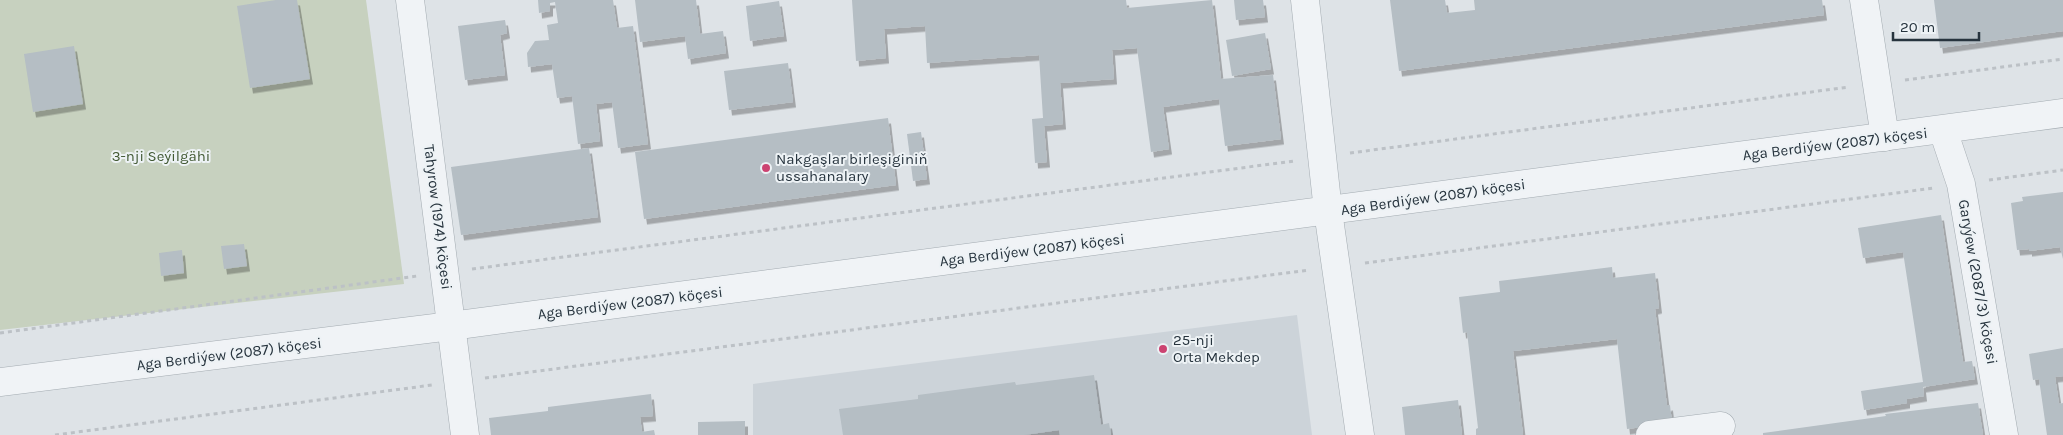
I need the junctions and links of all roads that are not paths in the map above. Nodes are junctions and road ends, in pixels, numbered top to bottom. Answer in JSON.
{"nodes":[{"id":1,"x":410,"y":0,"type":"edge"},
{"id":2,"x":1305,"y":0,"type":"edge"},
{"id":3,"x":1864,"y":0,"type":"edge"},
{"id":4,"x":2063,"y":113,"type":"edge"},
{"id":5,"x":1943,"y":130,"type":"junction"},
{"id":6,"x":1885,"y":137,"type":"junction"},
{"id":7,"x":1328,"y":211,"type":"junction"},
{"id":8,"x":451,"y":326,"type":"junction"},
{"id":9,"x":0,"y":382,"type":"edge"},
{"id":10,"x":1721,"y":426,"type":"dead end"},
{"id":11,"x":465,"y":435,"type":"edge"},
{"id":12,"x":1360,"y":435,"type":"edge"},
{"id":13,"x":1650,"y":435,"type":"edge"},
{"id":14,"x":2004,"y":435,"type":"edge"}],
"edges":[{"from":1,"to":8,"type":"street","name":"Tahyrow (1974) köçesi"},
{"from":2,"to":7,"type":"street"},
{"from":3,"to":6,"type":"street"},
{"from":4,"to":5,"type":"street","name":"Aga Berdiýew (2087) köçesi"},
{"from":5,"to":6,"type":"street","name":"Aga Berdiýew (2087) köçesi"},
{"from":5,"to":14,"type":"street","name":"Garyýew (2087/3) köçesi"},
{"from":6,"to":7,"type":"street","name":"Aga Berdiýew (2087) köçesi"},
{"from":7,"to":8,"type":"street","name":"Aga Berdiýew (2087) köçesi"},
{"from":7,"to":12,"type":"street"},
{"from":8,"to":9,"type":"street","name":"Aga Berdiýew (2087) köçesi"},
{"from":8,"to":11,"type":"street","name":"Tahyrow (1974) köçesi"},
{"from":10,"to":13,"type":"street"}]}
